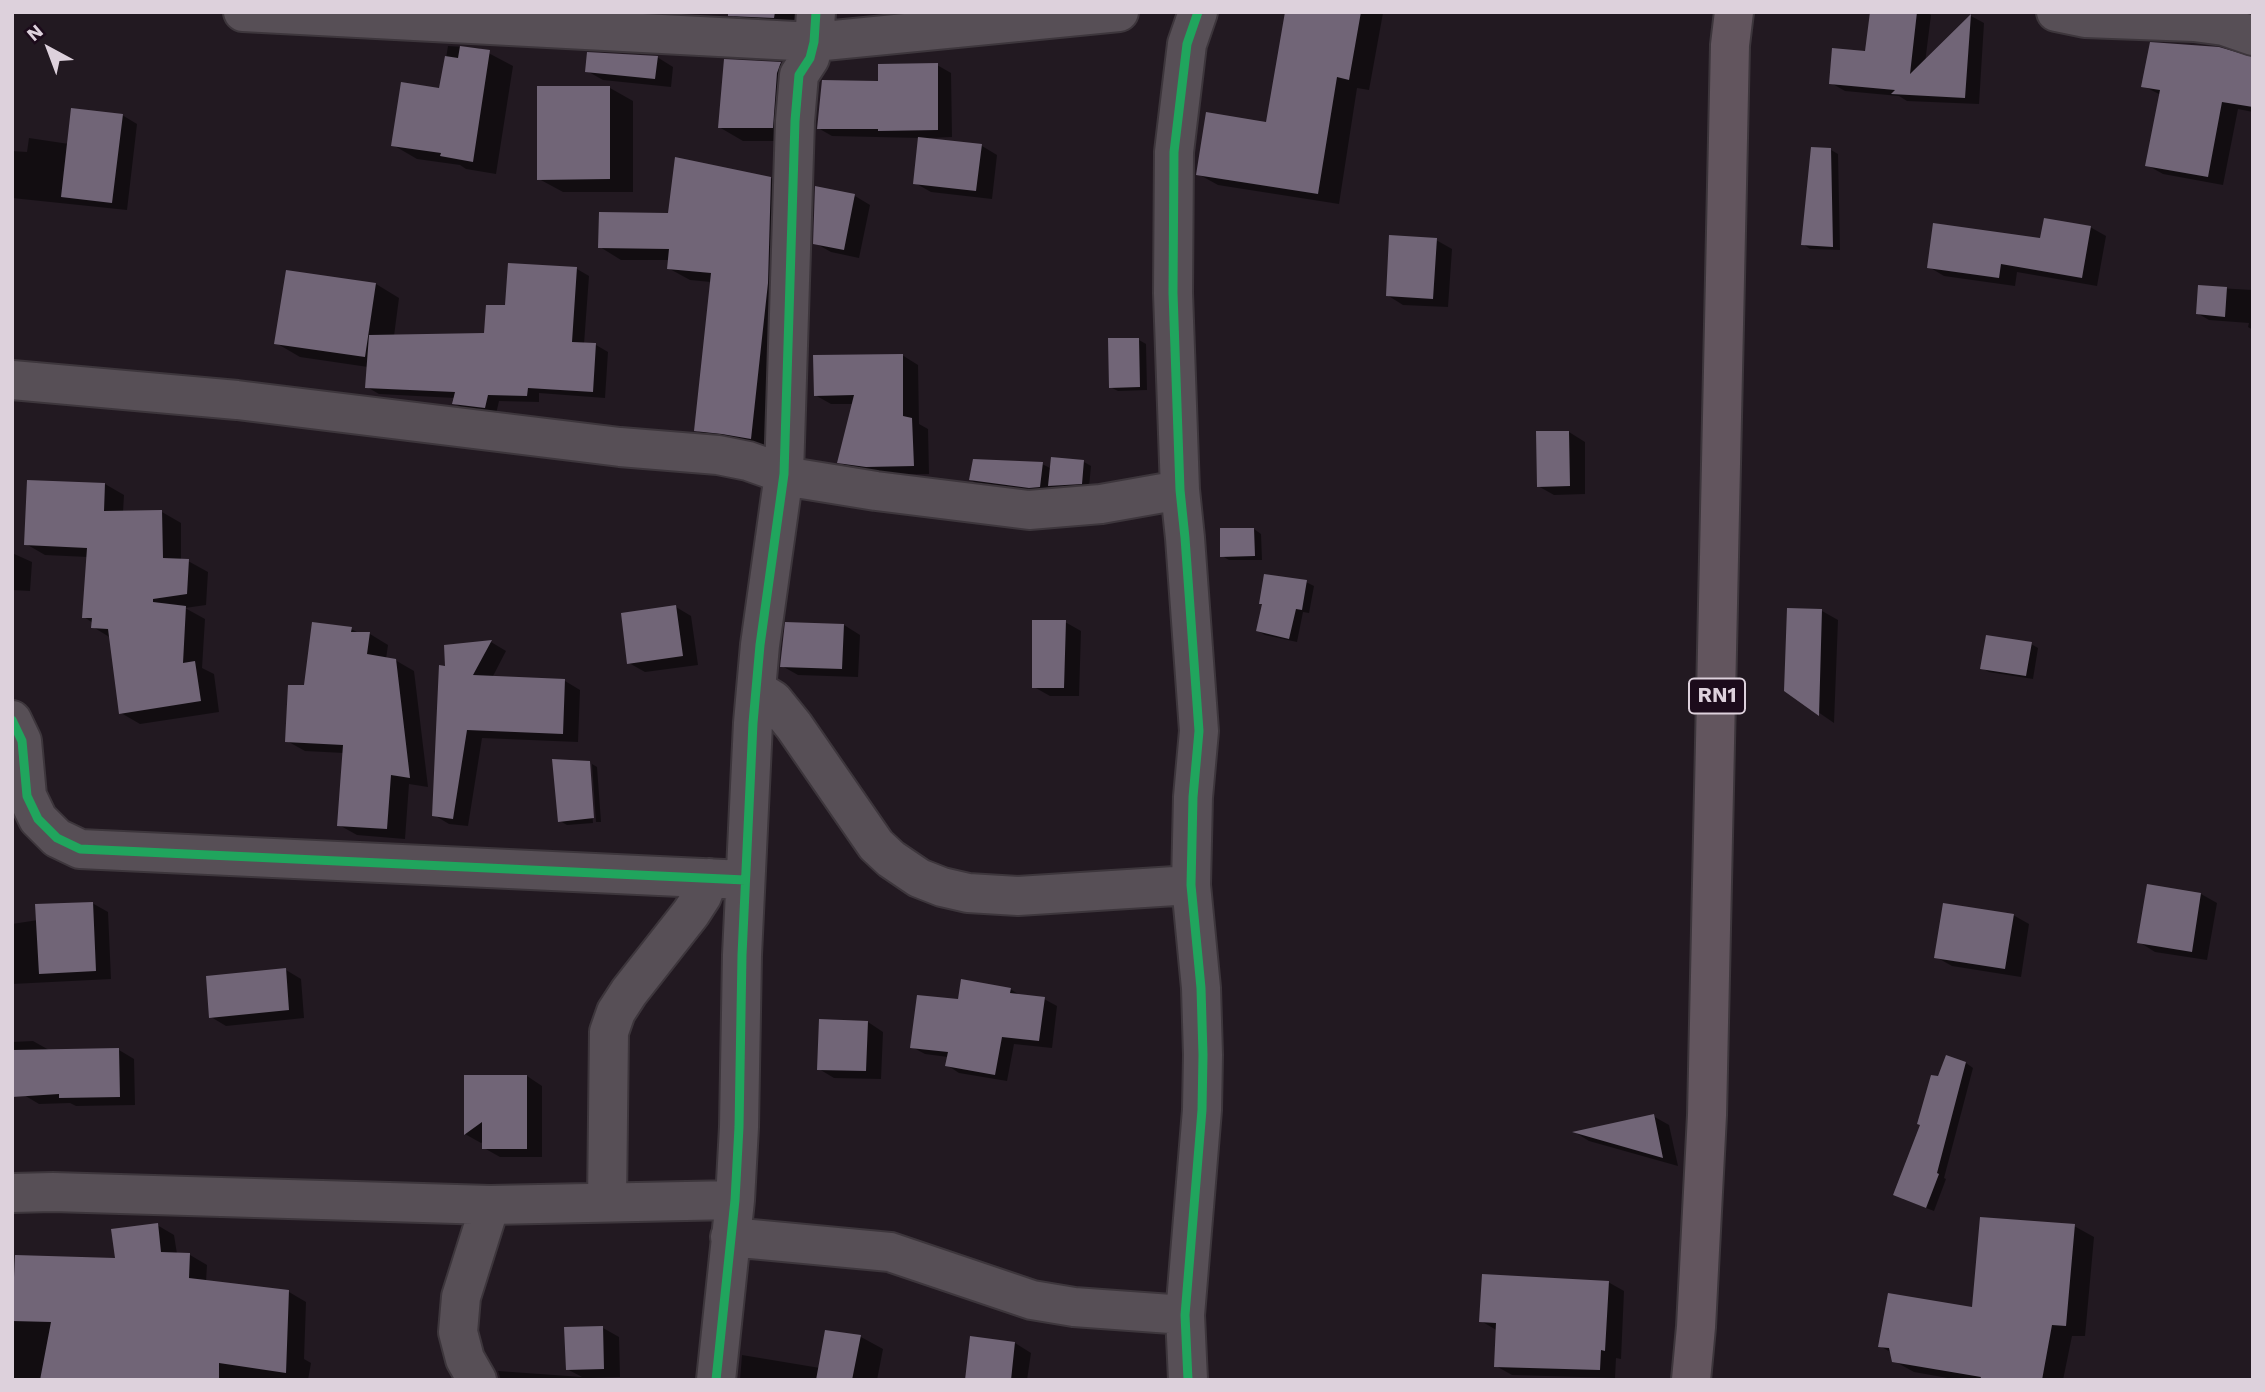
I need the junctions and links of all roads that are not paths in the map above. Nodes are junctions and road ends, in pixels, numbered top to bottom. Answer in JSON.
{"nodes":[{"id":1,"x":243,"y":12,"type":"edge"},
{"id":2,"x":1119,"y":12,"type":"edge"},
{"id":3,"x":1198,"y":12,"type":"edge"},
{"id":4,"x":1734,"y":12,"type":"edge"},
{"id":5,"x":2056,"y":12,"type":"edge"},
{"id":6,"x":815,"y":27,"type":"edge"},
{"id":7,"x":2253,"y":36,"type":"edge"},
{"id":8,"x":12,"y":380,"type":"edge"},
{"id":9,"x":784,"y":474,"type":"junction"},
{"id":10,"x":1180,"y":490,"type":"junction"},
{"id":11,"x":757,"y":690,"type":"junction"},
{"id":12,"x":12,"y":720,"type":"edge"},
{"id":13,"x":727,"y":879,"type":"junction"},
{"id":14,"x":1191,"y":885,"type":"junction"},
{"id":15,"x":12,"y":1193,"type":"edge"},
{"id":16,"x":735,"y":1200,"type":"junction"},
{"id":17,"x":607,"y":1202,"type":"junction"},
{"id":18,"x":490,"y":1205,"type":"junction"},
{"id":19,"x":730,"y":1237,"type":"junction"},
{"id":20,"x":1185,"y":1315,"type":"junction"},
{"id":21,"x":477,"y":1380,"type":"edge"},
{"id":22,"x":716,"y":1380,"type":"edge"},
{"id":23,"x":1188,"y":1380,"type":"edge"},
{"id":24,"x":1691,"y":1380,"type":"edge"}],
"edges":[{"from":1,"to":6,"type":"street"},
{"from":2,"to":6,"type":"street"},
{"from":3,"to":10,"type":"street"},
{"from":4,"to":24,"type":"highway","number":"RN1"},
{"from":5,"to":7,"type":"street"},
{"from":6,"to":9,"type":"street"},
{"from":8,"to":9,"type":"street"},
{"from":9,"to":10,"type":"street"},
{"from":9,"to":11,"type":"street"},
{"from":10,"to":14,"type":"street"},
{"from":11,"to":13,"type":"street"},
{"from":11,"to":14,"type":"street"},
{"from":12,"to":13,"type":"street"},
{"from":13,"to":16,"type":"street"},
{"from":13,"to":17,"type":"street"},
{"from":14,"to":20,"type":"street"},
{"from":15,"to":18,"type":"street"},
{"from":16,"to":17,"type":"street"},
{"from":16,"to":19,"type":"street"},
{"from":17,"to":18,"type":"street"},
{"from":18,"to":21,"type":"street"},
{"from":19,"to":20,"type":"street"},
{"from":19,"to":22,"type":"street"},
{"from":20,"to":23,"type":"street"}]}
